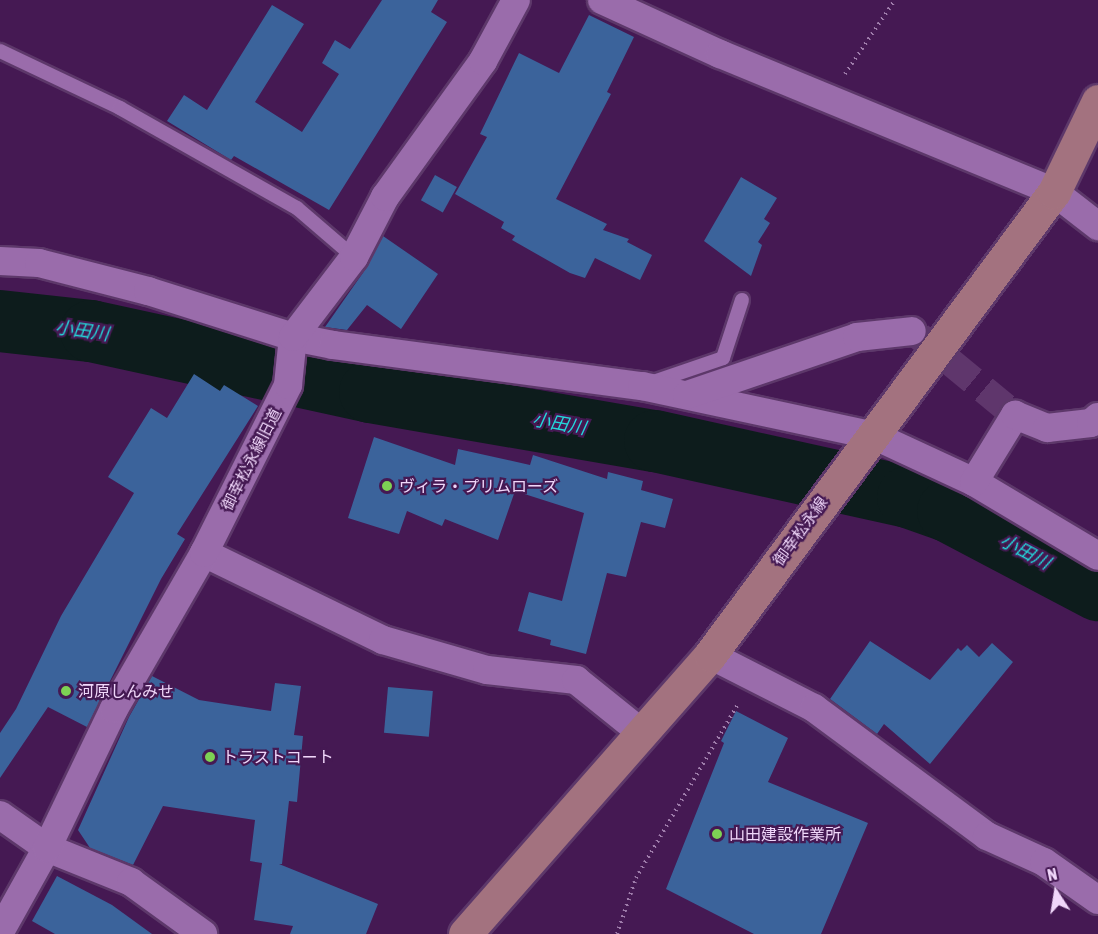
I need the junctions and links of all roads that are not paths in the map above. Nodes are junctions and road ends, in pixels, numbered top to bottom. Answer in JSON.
{"nodes":[{"id":1,"x":516,"y":0,"type":"edge"},
{"id":2,"x":602,"y":0,"type":"edge"},
{"id":3,"x":0,"y":51,"type":"edge"},
{"id":4,"x":1098,"y":101,"type":"edge"},
{"id":5,"x":1054,"y":192,"type":"junction"},
{"id":6,"x":1098,"y":226,"type":"edge"},
{"id":7,"x":354,"y":257,"type":"junction"},
{"id":8,"x":0,"y":261,"type":"edge"},
{"id":9,"x":742,"y":300,"type":"dead end"},
{"id":10,"x":912,"y":330,"type":"dead end"},
{"id":11,"x":292,"y":342,"type":"junction"},
{"id":12,"x":642,"y":386,"type":"junction"},
{"id":13,"x":683,"y":396,"type":"junction"},
{"id":14,"x":1098,"y":417,"type":"edge"},
{"id":15,"x":868,"y":445,"type":"junction"},
{"id":16,"x":974,"y":482,"type":"junction"},
{"id":17,"x":204,"y":553,"type":"junction"},
{"id":18,"x":1098,"y":556,"type":"edge"},
{"id":19,"x":710,"y":655,"type":"junction"},
{"id":20,"x":642,"y":733,"type":"junction"},
{"id":21,"x":0,"y":815,"type":"edge"},
{"id":22,"x":47,"y":848,"type":"junction"},
{"id":23,"x":1098,"y":900,"type":"edge"},
{"id":24,"x":0,"y":932,"type":"edge"},
{"id":25,"x":203,"y":934,"type":"edge"},
{"id":26,"x":465,"y":934,"type":"edge"}],
"edges":[{"from":1,"to":7,"type":"street"},
{"from":2,"to":5,"type":"street"},
{"from":3,"to":7,"type":"lane"},
{"from":4,"to":5,"type":"main road","name":"御幸松永線"},
{"from":5,"to":6,"type":"street"},
{"from":5,"to":15,"type":"main road","name":"御幸松永線"},
{"from":7,"to":11,"type":"street"},
{"from":8,"to":11,"type":"street"},
{"from":9,"to":12,"type":"lane"},
{"from":10,"to":13,"type":"street"},
{"from":11,"to":12,"type":"street"},
{"from":11,"to":17,"type":"street","name":"御幸松永線旧道"},
{"from":12,"to":13,"type":"street"},
{"from":13,"to":15,"type":"street"},
{"from":14,"to":16,"type":"street"},
{"from":15,"to":16,"type":"street"},
{"from":15,"to":19,"type":"main road","name":"御幸松永線"},
{"from":16,"to":18,"type":"street"},
{"from":17,"to":20,"type":"street"},
{"from":17,"to":22,"type":"street","name":"御幸松永線旧道"},
{"from":19,"to":20,"type":"main road","name":"御幸松永線"},
{"from":19,"to":23,"type":"street"},
{"from":20,"to":26,"type":"main road","name":"御幸松永線"},
{"from":21,"to":22,"type":"street"},
{"from":22,"to":24,"type":"street","name":"御幸松永線旧道"},
{"from":22,"to":25,"type":"street"}]}
